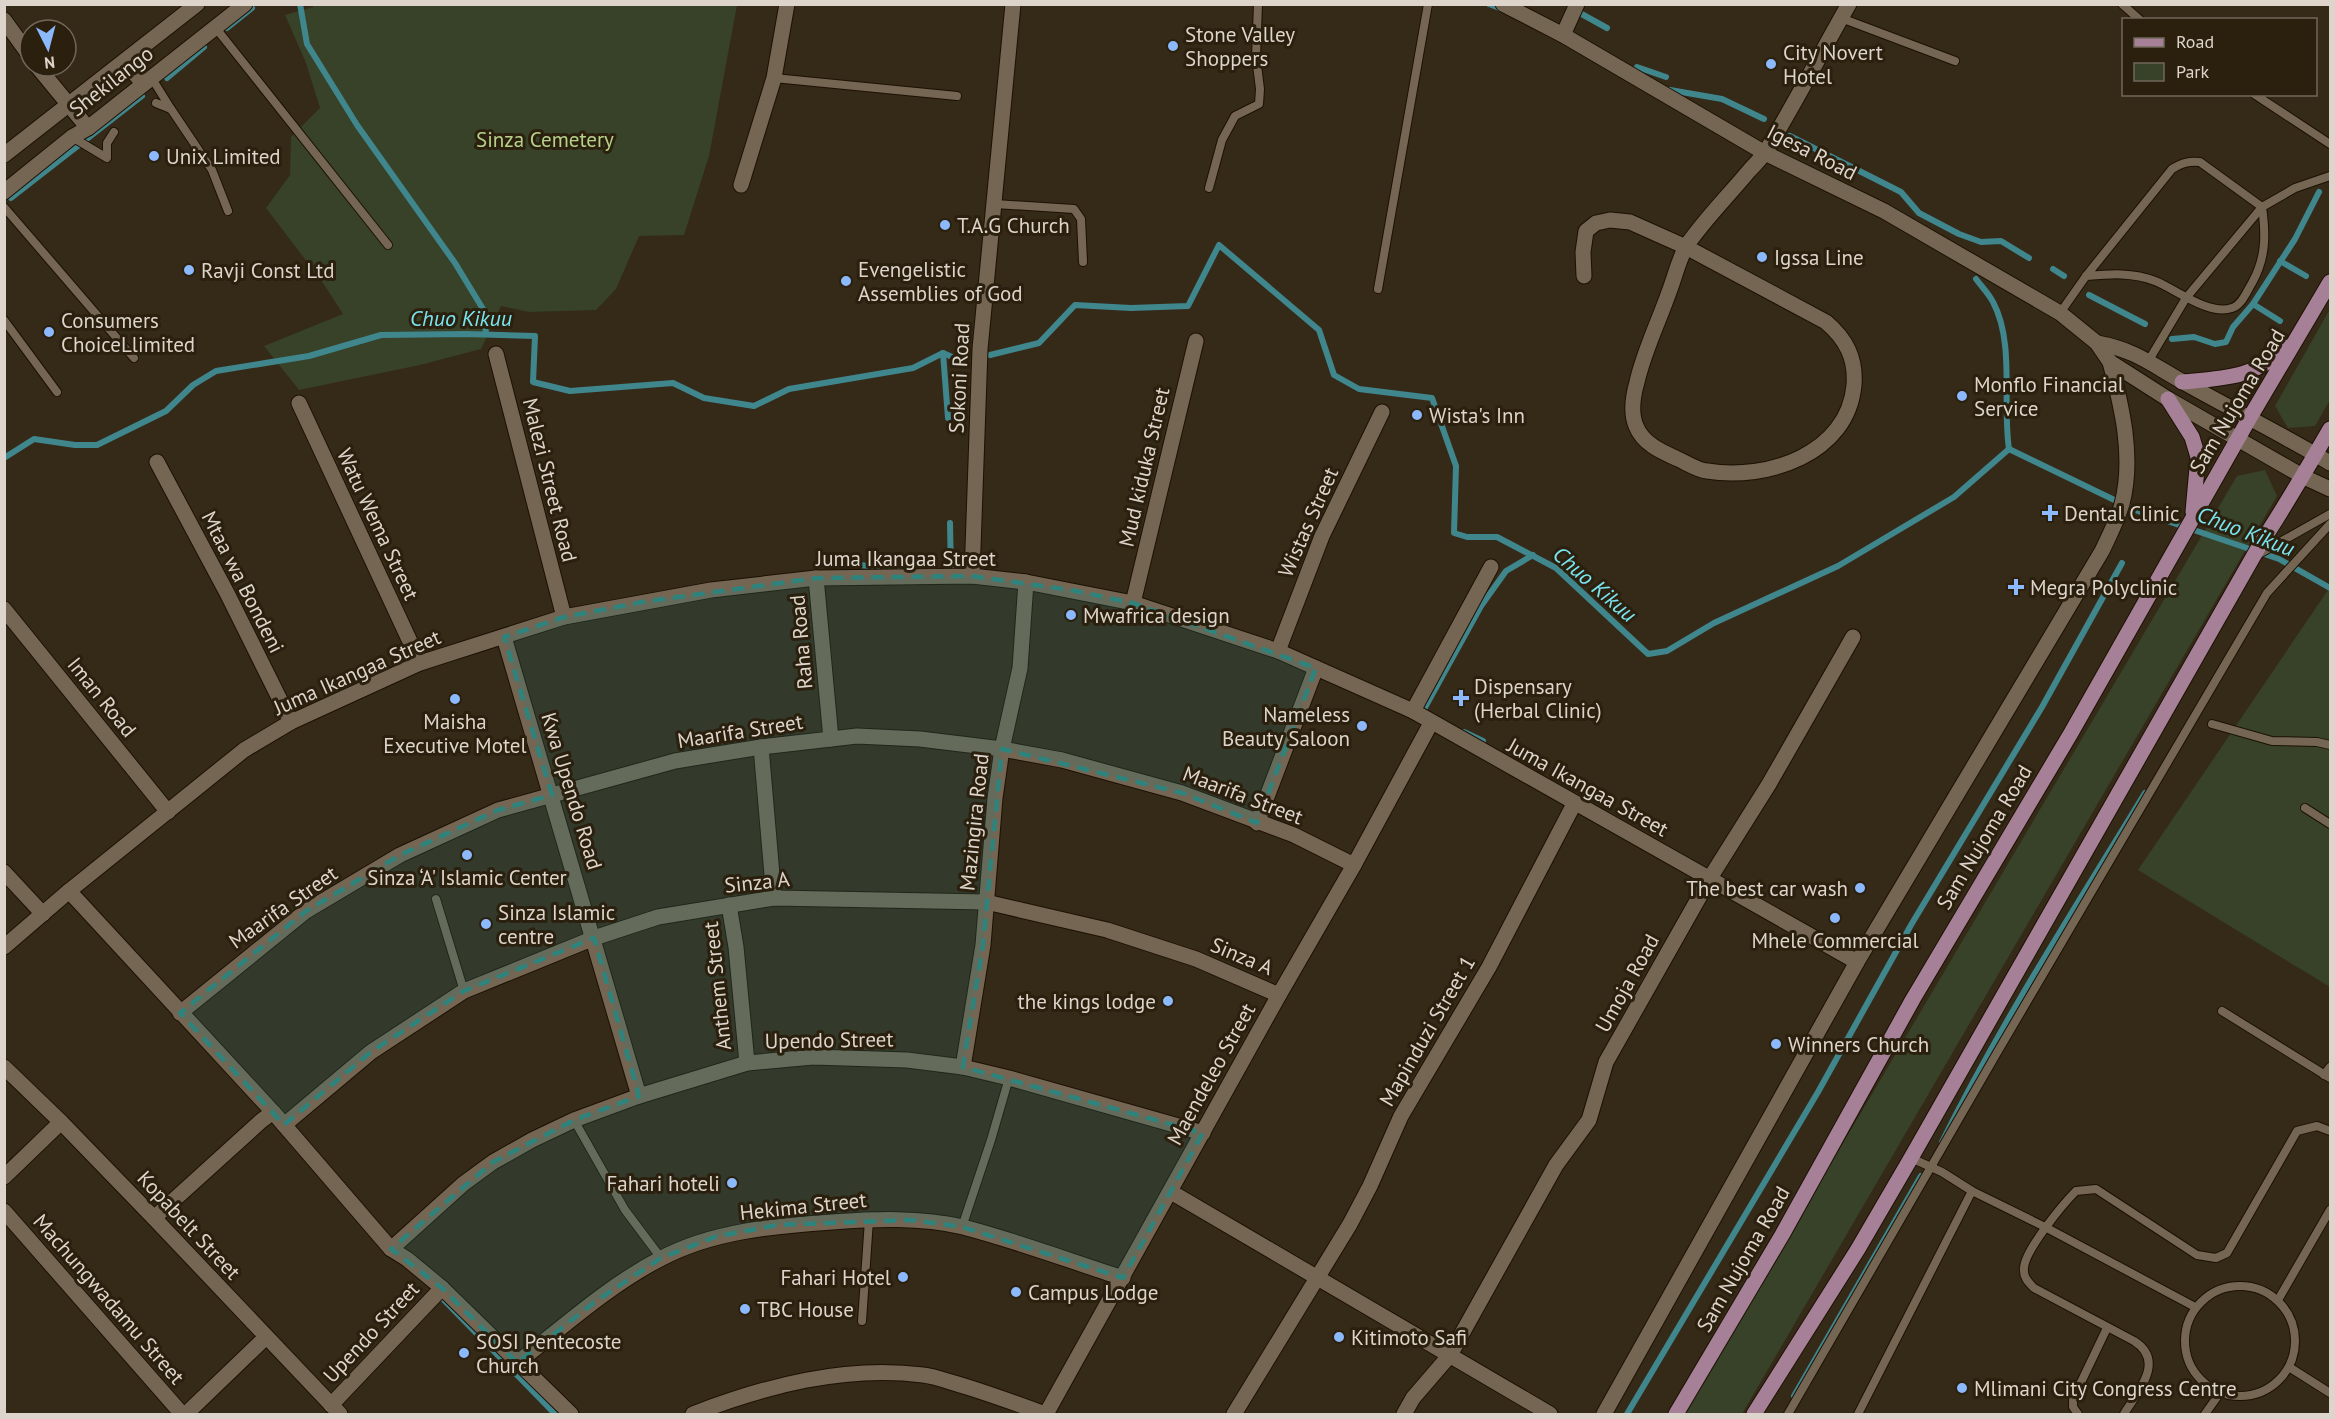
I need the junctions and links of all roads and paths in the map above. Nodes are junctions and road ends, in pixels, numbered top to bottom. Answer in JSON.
{"nodes":[{"id":1,"x":197,"y":4,"type":"edge"},
{"id":2,"x":244,"y":4,"type":"edge"},
{"id":3,"x":787,"y":4,"type":"edge"},
{"id":4,"x":1013,"y":4,"type":"edge"},
{"id":5,"x":1258,"y":4,"type":"edge"},
{"id":6,"x":1428,"y":4,"type":"edge"},
{"id":7,"x":1503,"y":4,"type":"edge"},
{"id":8,"x":1577,"y":4,"type":"edge"},
{"id":9,"x":2122,"y":4,"type":"edge"},
{"id":10,"x":1845,"y":11,"type":"edge"},
{"id":11,"x":2138,"y":18,"type":"edge"},
{"id":12,"x":4,"y":20,"type":"edge"},
{"id":13,"x":215,"y":27,"type":"junction"},
{"id":14,"x":1563,"y":35,"type":"junction"},
{"id":15,"x":18,"y":39,"type":"edge"},
{"id":16,"x":1955,"y":61,"type":"dead end"},
{"id":17,"x":124,"y":62,"type":"junction"},
{"id":18,"x":47,"y":78,"type":"edge"},
{"id":19,"x":774,"y":78,"type":"junction"},
{"id":20,"x":147,"y":80,"type":"junction"},
{"id":21,"x":957,"y":96,"type":"dead end"},
{"id":22,"x":2257,"y":96,"type":"edge"},
{"id":23,"x":156,"y":103,"type":"dead end"},
{"id":24,"x":69,"y":105,"type":"junction"},
{"id":25,"x":171,"y":109,"type":"junction"},
{"id":26,"x":88,"y":128,"type":"junction"},
{"id":27,"x":114,"y":132,"type":"dead end"},
{"id":28,"x":72,"y":137,"type":"junction"},
{"id":29,"x":2331,"y":144,"type":"edge"},
{"id":30,"x":1765,"y":153,"type":"junction"},
{"id":31,"x":4,"y":155,"type":"edge"},
{"id":32,"x":2331,"y":176,"type":"edge"},
{"id":33,"x":741,"y":185,"type":"dead end"},
{"id":34,"x":1209,"y":188,"type":"dead end"},
{"id":35,"x":4,"y":192,"type":"edge"},
{"id":36,"x":995,"y":204,"type":"junction"},
{"id":37,"x":4,"y":207,"type":"edge"},
{"id":38,"x":2262,"y":207,"type":"junction"},
{"id":39,"x":228,"y":211,"type":"dead end"},
{"id":40,"x":388,"y":245,"type":"dead end"},
{"id":41,"x":1686,"y":247,"type":"junction"},
{"id":42,"x":1083,"y":262,"type":"dead end"},
{"id":43,"x":1584,"y":276,"type":"dead end"},
{"id":44,"x":2086,"y":276,"type":"junction"},
{"id":45,"x":2331,"y":282,"type":"edge"},
{"id":46,"x":1378,"y":289,"type":"dead end"},
{"id":47,"x":2186,"y":298,"type":"junction"},
{"id":48,"x":2060,"y":313,"type":"junction"},
{"id":49,"x":4,"y":320,"type":"edge"},
{"id":50,"x":2300,"y":336,"type":"junction"},
{"id":51,"x":1196,"y":341,"type":"dead end"},
{"id":52,"x":2097,"y":344,"type":"junction"},
{"id":53,"x":496,"y":354,"type":"dead end"},
{"id":54,"x":135,"y":358,"type":"dead end"},
{"id":55,"x":2149,"y":360,"type":"junction"},
{"id":56,"x":2110,"y":362,"type":"junction"},
{"id":57,"x":2182,"y":382,"type":"junction"},
{"id":58,"x":57,"y":393,"type":"dead end"},
{"id":59,"x":2168,"y":399,"type":"junction"},
{"id":60,"x":299,"y":404,"type":"dead end"},
{"id":61,"x":1382,"y":412,"type":"dead end"},
{"id":62,"x":2249,"y":418,"type":"junction"},
{"id":63,"x":2331,"y":429,"type":"edge"},
{"id":64,"x":2237,"y":439,"type":"junction"},
{"id":65,"x":2314,"y":454,"type":"junction"},
{"id":66,"x":157,"y":462,"type":"dead end"},
{"id":67,"x":2331,"y":464,"type":"edge"},
{"id":68,"x":2304,"y":477,"type":"junction"},
{"id":69,"x":2331,"y":489,"type":"edge"},
{"id":70,"x":2331,"y":514,"type":"edge"},
{"id":71,"x":2192,"y":521,"type":"junction"},
{"id":72,"x":2331,"y":524,"type":"edge"},
{"id":73,"x":2253,"y":557,"type":"junction"},
{"id":74,"x":1491,"y":567,"type":"dead end"},
{"id":75,"x":972,"y":576,"type":"junction"},
{"id":76,"x":816,"y":578,"type":"junction"},
{"id":77,"x":1026,"y":582,"type":"junction"},
{"id":78,"x":1133,"y":603,"type":"junction"},
{"id":79,"x":4,"y":609,"type":"edge"},
{"id":80,"x":564,"y":617,"type":"junction"},
{"id":81,"x":504,"y":637,"type":"junction"},
{"id":82,"x":1853,"y":637,"type":"dead end"},
{"id":83,"x":1278,"y":651,"type":"junction"},
{"id":84,"x":420,"y":663,"type":"junction"},
{"id":85,"x":1316,"y":668,"type":"junction"},
{"id":86,"x":1413,"y":711,"type":"junction"},
{"id":87,"x":291,"y":722,"type":"junction"},
{"id":88,"x":1431,"y":723,"type":"junction"},
{"id":89,"x":2212,"y":724,"type":"dead end"},
{"id":90,"x":831,"y":739,"type":"junction"},
{"id":91,"x":2331,"y":745,"type":"edge"},
{"id":92,"x":761,"y":747,"type":"junction"},
{"id":93,"x":1002,"y":749,"type":"junction"},
{"id":94,"x":552,"y":795,"type":"junction"},
{"id":95,"x":1574,"y":804,"type":"junction"},
{"id":96,"x":2305,"y":808,"type":"dead end"},
{"id":97,"x":168,"y":812,"type":"junction"},
{"id":98,"x":1257,"y":823,"type":"junction"},
{"id":99,"x":2331,"y":824,"type":"edge"},
{"id":100,"x":1354,"y":865,"type":"junction"},
{"id":101,"x":4,"y":872,"type":"edge"},
{"id":102,"x":1710,"y":879,"type":"junction"},
{"id":103,"x":69,"y":891,"type":"junction"},
{"id":104,"x":774,"y":898,"type":"junction"},
{"id":105,"x":436,"y":899,"type":"dead end"},
{"id":106,"x":986,"y":902,"type":"junction"},
{"id":107,"x":729,"y":905,"type":"junction"},
{"id":108,"x":43,"y":914,"type":"junction"},
{"id":109,"x":594,"y":938,"type":"junction"},
{"id":110,"x":4,"y":947,"type":"edge"},
{"id":111,"x":1857,"y":962,"type":"junction"},
{"id":112,"x":464,"y":991,"type":"junction"},
{"id":113,"x":1279,"y":995,"type":"junction"},
{"id":114,"x":2222,"y":1011,"type":"dead end"},
{"id":115,"x":180,"y":1014,"type":"junction"},
{"id":116,"x":747,"y":1063,"type":"junction"},
{"id":117,"x":4,"y":1067,"type":"edge"},
{"id":118,"x":963,"y":1067,"type":"junction"},
{"id":119,"x":2331,"y":1067,"type":"edge"},
{"id":120,"x":2327,"y":1077,"type":"edge"},
{"id":121,"x":1009,"y":1078,"type":"junction"},
{"id":122,"x":639,"y":1096,"type":"junction"},
{"id":123,"x":273,"y":1112,"type":"junction"},
{"id":124,"x":574,"y":1120,"type":"junction"},
{"id":125,"x":61,"y":1122,"type":"junction"},
{"id":126,"x":284,"y":1125,"type":"junction"},
{"id":127,"x":2331,"y":1131,"type":"edge"},
{"id":128,"x":1203,"y":1133,"type":"junction"},
{"id":129,"x":1911,"y":1158,"type":"junction"},
{"id":130,"x":1931,"y":1167,"type":"junction"},
{"id":131,"x":4,"y":1178,"type":"edge"},
{"id":132,"x":1972,"y":1191,"type":"junction"},
{"id":133,"x":1171,"y":1192,"type":"junction"},
{"id":134,"x":2331,"y":1210,"type":"edge"},
{"id":135,"x":4,"y":1211,"type":"edge"},
{"id":136,"x":154,"y":1218,"type":"junction"},
{"id":137,"x":869,"y":1220,"type":"junction"},
{"id":138,"x":962,"y":1227,"type":"junction"},
{"id":139,"x":2045,"y":1227,"type":"junction"},
{"id":140,"x":391,"y":1249,"type":"junction"},
{"id":141,"x":661,"y":1258,"type":"junction"},
{"id":142,"x":1316,"y":1277,"type":"junction"},
{"id":143,"x":1123,"y":1278,"type":"junction"},
{"id":144,"x":442,"y":1288,"type":"junction"},
{"id":145,"x":2278,"y":1300,"type":"junction"},
{"id":146,"x":2195,"y":1307,"type":"junction"},
{"id":147,"x":862,"y":1321,"type":"dead end"},
{"id":148,"x":2107,"y":1328,"type":"junction"},
{"id":149,"x":266,"y":1337,"type":"junction"},
{"id":150,"x":1450,"y":1355,"type":"junction"},
{"id":151,"x":517,"y":1363,"type":"junction"},
{"id":152,"x":2289,"y":1367,"type":"junction"},
{"id":153,"x":2220,"y":1393,"type":"junction"},
{"id":154,"x":2331,"y":1393,"type":"edge"},
{"id":155,"x":336,"y":1410,"type":"edge"},
{"id":156,"x":184,"y":1414,"type":"edge"},
{"id":157,"x":571,"y":1414,"type":"edge"},
{"id":158,"x":693,"y":1414,"type":"edge"},
{"id":159,"x":1046,"y":1414,"type":"edge"},
{"id":160,"x":1233,"y":1414,"type":"edge"},
{"id":161,"x":1404,"y":1414,"type":"edge"},
{"id":162,"x":1550,"y":1414,"type":"edge"},
{"id":163,"x":1604,"y":1414,"type":"edge"},
{"id":164,"x":1676,"y":1414,"type":"edge"},
{"id":165,"x":1754,"y":1414,"type":"edge"},
{"id":166,"x":1788,"y":1414,"type":"edge"},
{"id":167,"x":1858,"y":1414,"type":"edge"},
{"id":168,"x":2078,"y":1414,"type":"edge"},
{"id":169,"x":2124,"y":1414,"type":"edge"},
{"id":170,"x":2205,"y":1414,"type":"edge"}],
"edges":[{"from":1,"to":17,"type":"street","name":"Shekilango"},
{"from":2,"to":13,"type":"street","name":"Shekilango"},
{"from":3,"to":19,"type":"street"},
{"from":4,"to":36,"type":"street","name":"Sokoni Road"},
{"from":5,"to":34,"type":"lane"},
{"from":6,"to":46,"type":"lane"},
{"from":7,"to":14,"type":"street","name":"Igesa Road"},
{"from":8,"to":14,"type":"street"},
{"from":9,"to":11,"type":"lane"},
{"from":10,"to":16,"type":"lane"},
{"from":10,"to":30,"type":"street"},
{"from":12,"to":15,"type":"street"},
{"from":13,"to":20,"type":"street","name":"Shekilango"},
{"from":13,"to":40,"type":"lane"},
{"from":14,"to":30,"type":"street","name":"Igesa Road"},
{"from":17,"to":20,"type":"street"},
{"from":17,"to":24,"type":"street","name":"Shekilango"},
{"from":18,"to":24,"type":"street"},
{"from":19,"to":21,"type":"lane"},
{"from":19,"to":33,"type":"street"},
{"from":20,"to":25,"type":"lane"},
{"from":20,"to":26,"type":"street","name":"Shekilango"},
{"from":22,"to":29,"type":"lane"},
{"from":23,"to":25,"type":"lane"},
{"from":24,"to":26,"type":"street"},
{"from":24,"to":31,"type":"street","name":"Shekilango"},
{"from":25,"to":39,"type":"lane"},
{"from":26,"to":28,"type":"street","name":"Shekilango"},
{"from":27,"to":28,"type":"lane"},
{"from":28,"to":35,"type":"street","name":"Shekilango"},
{"from":30,"to":41,"type":"street"},
{"from":30,"to":48,"type":"street","name":"Igesa Road"},
{"from":32,"to":38,"type":"lane"},
{"from":36,"to":42,"type":"lane"},
{"from":36,"to":75,"type":"street","name":"Sokoni Road"},
{"from":37,"to":54,"type":"lane"},
{"from":38,"to":44,"type":"lane"},
{"from":38,"to":47,"type":"lane"},
{"from":38,"to":47,"type":"lane"},
{"from":41,"to":41,"type":"street"},
{"from":41,"to":43,"type":"street"},
{"from":44,"to":47,"type":"lane"},
{"from":44,"to":48,"type":"lane"},
{"from":45,"to":50,"type":"main road","name":"Sam Nujoma Road"},
{"from":47,"to":55,"type":"lane"},
{"from":48,"to":52,"type":"street","name":"Igesa Road"},
{"from":49,"to":58,"type":"lane"},
{"from":50,"to":57,"type":"main road"},
{"from":50,"to":62,"type":"main road","name":"Sam Nujoma Road"},
{"from":51,"to":78,"type":"street","name":"Mud kiduka Street"},
{"from":52,"to":55,"type":"street","name":"Igesa Road"},
{"from":52,"to":56,"type":"street","name":"Igesa Road"},
{"from":53,"to":80,"type":"street","name":"Malezi Street Road"},
{"from":55,"to":57,"type":"street","name":"Igesa Road"},
{"from":56,"to":59,"type":"street","name":"Igesa Road"},
{"from":56,"to":111,"type":"street"},
{"from":57,"to":62,"type":"street","name":"Igesa Road"},
{"from":59,"to":64,"type":"street","name":"Igesa Road"},
{"from":59,"to":71,"type":"main road"},
{"from":60,"to":84,"type":"street","name":"Watu Wema Street"},
{"from":61,"to":83,"type":"street","name":"Wistas Street"},
{"from":62,"to":64,"type":"main road","name":"Sam Nujoma Road"},
{"from":62,"to":65,"type":"street","name":"Igesa Road"},
{"from":63,"to":65,"type":"main road"},
{"from":64,"to":68,"type":"street","name":"Igesa Road"},
{"from":64,"to":71,"type":"main road","name":"Sam Nujoma Road"},
{"from":65,"to":67,"type":"street","name":"Igesa Road"},
{"from":65,"to":68,"type":"main road"},
{"from":66,"to":87,"type":"street","name":"Mtaa wa Bondeni"},
{"from":68,"to":69,"type":"street","name":"Igesa Road"},
{"from":68,"to":73,"type":"main road"},
{"from":70,"to":73,"type":"lane"},
{"from":71,"to":164,"type":"main road","name":"Sam Nujoma Road"},
{"from":72,"to":130,"type":"lane"},
{"from":73,"to":129,"type":"main road"},
{"from":74,"to":86,"type":"street"},
{"from":75,"to":76,"type":"street","name":"Juma Ikangaa Street"},
{"from":75,"to":77,"type":"street","name":"Juma Ikangaa Street"},
{"from":76,"to":80,"type":"street","name":"Juma Ikangaa Street"},
{"from":76,"to":90,"type":"street","name":"Raha Road"},
{"from":77,"to":78,"type":"street","name":"Juma Ikangaa Street"},
{"from":77,"to":93,"type":"street","name":"Mazingira Road"},
{"from":78,"to":83,"type":"street","name":"Juma Ikangaa Street"},
{"from":79,"to":97,"type":"street","name":"Iman Road"},
{"from":80,"to":81,"type":"street","name":"Juma Ikangaa Street"},
{"from":81,"to":84,"type":"street","name":"Juma Ikangaa Street"},
{"from":81,"to":94,"type":"street","name":"Kwa Upendo Road"},
{"from":82,"to":102,"type":"street","name":"Umoja Road"},
{"from":83,"to":85,"type":"street","name":"Juma Ikangaa Street"},
{"from":84,"to":87,"type":"street","name":"Juma Ikangaa Street"},
{"from":85,"to":86,"type":"street","name":"Juma Ikangaa Street"},
{"from":85,"to":98,"type":"street"},
{"from":86,"to":88,"type":"street","name":"Juma Ikangaa Street"},
{"from":87,"to":97,"type":"street","name":"Juma Ikangaa Street"},
{"from":88,"to":95,"type":"street","name":"Juma Ikangaa Street"},
{"from":88,"to":100,"type":"street","name":"Maendeleo Street"},
{"from":89,"to":91,"type":"lane"},
{"from":90,"to":92,"type":"street","name":"Maarifa Street"},
{"from":90,"to":93,"type":"street","name":"Maarifa Street"},
{"from":92,"to":94,"type":"street","name":"Maarifa Street"},
{"from":92,"to":104,"type":"street"},
{"from":93,"to":98,"type":"street","name":"Maarifa Street"},
{"from":93,"to":106,"type":"street","name":"Mazingira Road"},
{"from":94,"to":109,"type":"street","name":"Kwa Upendo Road"},
{"from":94,"to":115,"type":"street","name":"Maarifa Street"},
{"from":95,"to":102,"type":"street","name":"Juma Ikangaa Street"},
{"from":95,"to":142,"type":"street","name":"Mapinduzi Street 1"},
{"from":96,"to":99,"type":"lane"},
{"from":97,"to":103,"type":"street","name":"Juma Ikangaa Street"},
{"from":98,"to":100,"type":"street","name":"Maarifa Street"},
{"from":100,"to":113,"type":"street","name":"Maendeleo Street"},
{"from":101,"to":108,"type":"street"},
{"from":102,"to":111,"type":"street","name":"Juma Ikangaa Street"},
{"from":102,"to":150,"type":"street","name":"Umoja Road"},
{"from":103,"to":108,"type":"street","name":"Juma Ikangaa Street"},
{"from":103,"to":115,"type":"street"},
{"from":104,"to":106,"type":"street","name":"Sinza A"},
{"from":104,"to":107,"type":"street","name":"Sinza A"},
{"from":105,"to":112,"type":"lane"},
{"from":106,"to":113,"type":"street","name":"Sinza A"},
{"from":106,"to":118,"type":"street","name":"Mazingira Road"},
{"from":107,"to":109,"type":"street","name":"Sinza A"},
{"from":107,"to":116,"type":"street","name":"Anthem Street"},
{"from":108,"to":110,"type":"street","name":"Juma Ikangaa Street"},
{"from":109,"to":112,"type":"street","name":"Sinza A"},
{"from":109,"to":122,"type":"street","name":"Kwa Upendo Road"},
{"from":111,"to":163,"type":"street"},
{"from":112,"to":126,"type":"street","name":"Sinza A"},
{"from":113,"to":128,"type":"street","name":"Maendeleo Street"},
{"from":114,"to":120,"type":"lane"},
{"from":115,"to":123,"type":"street"},
{"from":116,"to":118,"type":"street","name":"Upendo Street"},
{"from":116,"to":122,"type":"street","name":"Upendo Street"},
{"from":117,"to":125,"type":"street","name":"Kopabelt Street"},
{"from":118,"to":121,"type":"street","name":"Upendo Street"},
{"from":119,"to":120,"type":"lane"},
{"from":121,"to":128,"type":"street","name":"Upendo Street"},
{"from":121,"to":138,"type":"lane"},
{"from":122,"to":124,"type":"street","name":"Upendo Street"},
{"from":123,"to":126,"type":"street"},
{"from":123,"to":136,"type":"street"},
{"from":124,"to":140,"type":"street","name":"Upendo Street"},
{"from":124,"to":141,"type":"lane"},
{"from":125,"to":131,"type":"street"},
{"from":125,"to":136,"type":"street","name":"Kopabelt Street"},
{"from":126,"to":140,"type":"street"},
{"from":127,"to":139,"type":"lane"},
{"from":128,"to":133,"type":"street","name":"Maendeleo Street"},
{"from":129,"to":130,"type":"lane"},
{"from":129,"to":165,"type":"main road"},
{"from":130,"to":132,"type":"lane"},
{"from":130,"to":166,"type":"lane"},
{"from":132,"to":139,"type":"lane"},
{"from":132,"to":167,"type":"lane"},
{"from":133,"to":142,"type":"street"},
{"from":133,"to":143,"type":"street","name":"Maendeleo Street"},
{"from":134,"to":145,"type":"lane"},
{"from":135,"to":156,"type":"street","name":"Machungwadamu Street"},
{"from":136,"to":149,"type":"street","name":"Kopabelt Street"},
{"from":137,"to":138,"type":"street","name":"Hekima Street"},
{"from":137,"to":141,"type":"street","name":"Hekima Street"},
{"from":137,"to":147,"type":"lane"},
{"from":138,"to":143,"type":"street","name":"Hekima Street"},
{"from":139,"to":146,"type":"lane"},
{"from":139,"to":148,"type":"lane"},
{"from":140,"to":144,"type":"street"},
{"from":141,"to":151,"type":"street","name":"Hekima Street"},
{"from":142,"to":150,"type":"street"},
{"from":142,"to":160,"type":"street","name":"Mapinduzi Street 1"},
{"from":143,"to":159,"type":"street","name":"Maendeleo Street"},
{"from":144,"to":151,"type":"street"},
{"from":144,"to":155,"type":"street","name":"Upendo Street"},
{"from":145,"to":146,"type":"lane"},
{"from":145,"to":152,"type":"lane"},
{"from":146,"to":153,"type":"lane"},
{"from":148,"to":168,"type":"lane"},
{"from":148,"to":169,"type":"lane"},
{"from":149,"to":155,"type":"street","name":"Kopabelt Street"},
{"from":149,"to":156,"type":"street"},
{"from":150,"to":161,"type":"street","name":"Umoja Road"},
{"from":150,"to":162,"type":"street"},
{"from":151,"to":157,"type":"street"},
{"from":152,"to":153,"type":"lane"},
{"from":152,"to":154,"type":"lane"},
{"from":153,"to":170,"type":"lane"},
{"from":158,"to":159,"type":"street"}]}
